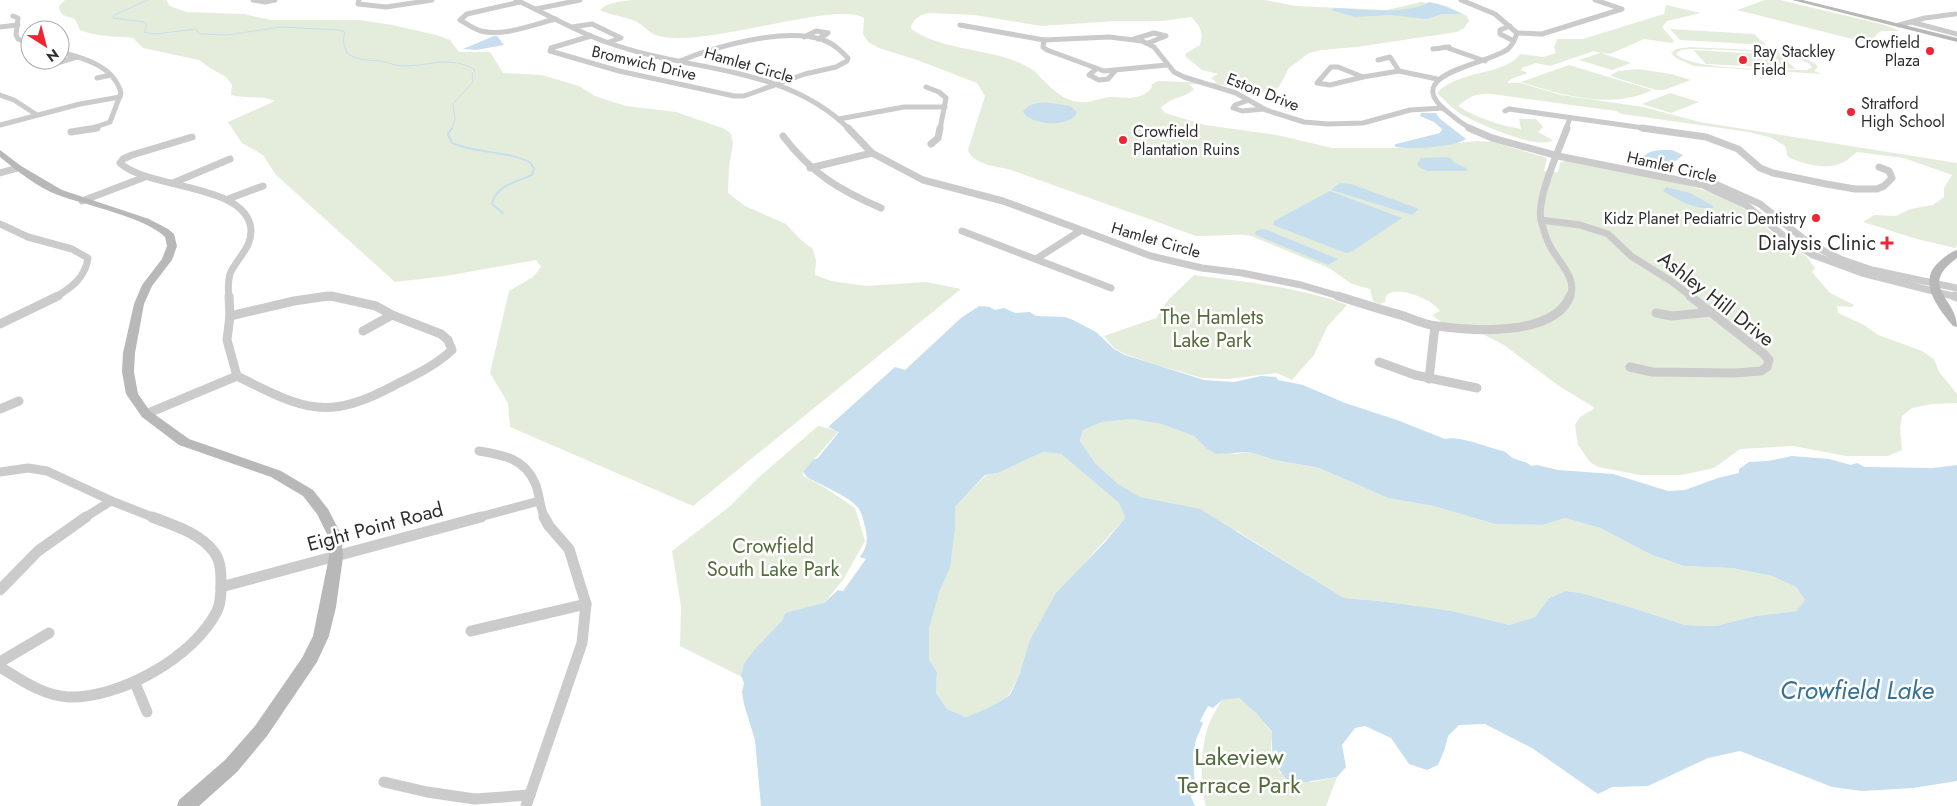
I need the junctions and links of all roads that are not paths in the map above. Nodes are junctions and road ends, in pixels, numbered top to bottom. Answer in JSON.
{"nodes":[{"id":1,"x":252,"y":0,"type":"edge"},
{"id":2,"x":275,"y":0,"type":"edge"},
{"id":3,"x":359,"y":0,"type":"edge"},
{"id":4,"x":432,"y":0,"type":"edge"},
{"id":5,"x":580,"y":0,"type":"edge"},
{"id":6,"x":1461,"y":0,"type":"edge"},
{"id":7,"x":1595,"y":0,"type":"edge"},
{"id":8,"x":1795,"y":0,"type":"edge"},
{"id":9,"x":518,"y":1,"type":"edge"},
{"id":10,"x":536,"y":9,"type":"junction"},
{"id":11,"x":1955,"y":14,"type":"dead end"},
{"id":12,"x":13,"y":16,"type":"dead end"},
{"id":13,"x":556,"y":19,"type":"junction"},
{"id":14,"x":1909,"y":21,"type":"junction"},
{"id":15,"x":18,"y":24,"type":"junction"},
{"id":16,"x":960,"y":25,"type":"dead end"},
{"id":17,"x":1898,"y":25,"type":"junction"},
{"id":18,"x":1510,"y":26,"type":"junction"},
{"id":19,"x":0,"y":27,"type":"edge"},
{"id":20,"x":572,"y":27,"type":"junction"},
{"id":21,"x":1517,"y":33,"type":"junction"},
{"id":22,"x":1957,"y":34,"type":"edge"},
{"id":23,"x":591,"y":36,"type":"junction"},
{"id":24,"x":804,"y":37,"type":"junction"},
{"id":25,"x":818,"y":39,"type":"junction"},
{"id":26,"x":1134,"y":39,"type":"junction"},
{"id":27,"x":20,"y":40,"type":"edge"},
{"id":28,"x":1044,"y":40,"type":"junction"},
{"id":29,"x":1957,"y":40,"type":"edge"},
{"id":30,"x":1514,"y":41,"type":"junction"},
{"id":31,"x":609,"y":43,"type":"junction"},
{"id":32,"x":1148,"y":43,"type":"junction"},
{"id":33,"x":1457,"y":45,"type":"dead end"},
{"id":34,"x":1445,"y":47,"type":"junction"},
{"id":35,"x":1433,"y":49,"type":"dead end"},
{"id":36,"x":70,"y":55,"type":"edge"},
{"id":37,"x":78,"y":57,"type":"junction"},
{"id":38,"x":70,"y":59,"type":"edge"},
{"id":39,"x":1378,"y":60,"type":"dead end"},
{"id":40,"x":680,"y":61,"type":"junction"},
{"id":41,"x":1485,"y":61,"type":"junction"},
{"id":42,"x":1167,"y":65,"type":"junction"},
{"id":43,"x":1095,"y":70,"type":"junction"},
{"id":44,"x":1114,"y":71,"type":"junction"},
{"id":45,"x":1399,"y":71,"type":"junction"},
{"id":46,"x":111,"y":75,"type":"junction"},
{"id":47,"x":1363,"y":77,"type":"junction"},
{"id":48,"x":97,"y":78,"type":"dead end"},
{"id":49,"x":1437,"y":79,"type":"junction"},
{"id":50,"x":776,"y":84,"type":"junction"},
{"id":51,"x":926,"y":87,"type":"dead end"},
{"id":52,"x":0,"y":95,"type":"edge"},
{"id":53,"x":120,"y":97,"type":"junction"},
{"id":54,"x":1249,"y":100,"type":"junction"},
{"id":55,"x":945,"y":107,"type":"junction"},
{"id":56,"x":1443,"y":108,"type":"junction"},
{"id":57,"x":1264,"y":109,"type":"junction"},
{"id":58,"x":1505,"y":111,"type":"dead end"},
{"id":59,"x":37,"y":116,"type":"junction"},
{"id":60,"x":1456,"y":118,"type":"joint"},
{"id":61,"x":1570,"y":118,"type":"junction"},
{"id":62,"x":839,"y":119,"type":"junction"},
{"id":63,"x":0,"y":125,"type":"edge"},
{"id":64,"x":71,"y":132,"type":"dead end"},
{"id":65,"x":783,"y":136,"type":"dead end"},
{"id":66,"x":192,"y":137,"type":"dead end"},
{"id":67,"x":932,"y":144,"type":"dead end"},
{"id":68,"x":0,"y":153,"type":"edge"},
{"id":69,"x":872,"y":153,"type":"junction"},
{"id":70,"x":1558,"y":153,"type":"junction"},
{"id":71,"x":230,"y":159,"type":"dead end"},
{"id":72,"x":1879,"y":167,"type":"dead end"},
{"id":73,"x":18,"y":168,"type":"junction"},
{"id":74,"x":810,"y":168,"type":"junction"},
{"id":75,"x":0,"y":173,"type":"edge"},
{"id":76,"x":141,"y":176,"type":"junction"},
{"id":77,"x":173,"y":183,"type":"junction"},
{"id":78,"x":262,"y":186,"type":"dead end"},
{"id":79,"x":79,"y":199,"type":"junction"},
{"id":80,"x":228,"y":199,"type":"junction"},
{"id":81,"x":881,"y":208,"type":"dead end"},
{"id":82,"x":1541,"y":220,"type":"junction"},
{"id":83,"x":2,"y":226,"type":"edge"},
{"id":84,"x":962,"y":231,"type":"dead end"},
{"id":85,"x":1080,"y":231,"type":"junction"},
{"id":86,"x":1806,"y":241,"type":"junction"},
{"id":87,"x":1791,"y":242,"type":"junction"},
{"id":88,"x":1957,"y":253,"type":"edge"},
{"id":89,"x":1036,"y":260,"type":"junction"},
{"id":90,"x":1111,"y":288,"type":"dead end"},
{"id":91,"x":1936,"y":288,"type":"junction"},
{"id":92,"x":1957,"y":288,"type":"edge"},
{"id":93,"x":1957,"y":296,"type":"edge"},
{"id":94,"x":1711,"y":312,"type":"junction"},
{"id":95,"x":1656,"y":313,"type":"dead end"},
{"id":96,"x":230,"y":316,"type":"junction"},
{"id":97,"x":392,"y":316,"type":"junction"},
{"id":98,"x":0,"y":324,"type":"edge"},
{"id":99,"x":1957,"y":324,"type":"edge"},
{"id":100,"x":1435,"y":326,"type":"junction"},
{"id":101,"x":364,"y":331,"type":"dead end"},
{"id":102,"x":1379,"y":362,"type":"dead end"},
{"id":103,"x":1630,"y":367,"type":"dead end"},
{"id":104,"x":237,"y":376,"type":"junction"},
{"id":105,"x":1429,"y":379,"type":"junction"},
{"id":106,"x":1477,"y":388,"type":"dead end"},
{"id":107,"x":19,"y":401,"type":"dead end"},
{"id":108,"x":0,"y":409,"type":"edge"},
{"id":109,"x":146,"y":414,"type":"junction"},
{"id":110,"x":479,"y":451,"type":"dead end"},
{"id":111,"x":0,"y":472,"type":"edge"},
{"id":112,"x":111,"y":501,"type":"junction"},
{"id":113,"x":539,"y":501,"type":"junction"},
{"id":114,"x":336,"y":557,"type":"junction"},
{"id":115,"x":221,"y":587,"type":"junction"},
{"id":116,"x":0,"y":590,"type":"edge"},
{"id":117,"x":586,"y":604,"type":"junction"},
{"id":118,"x":471,"y":631,"type":"dead end"},
{"id":119,"x":50,"y":632,"type":"dead end"},
{"id":120,"x":0,"y":662,"type":"edge"},
{"id":121,"x":0,"y":668,"type":"edge"},
{"id":122,"x":135,"y":683,"type":"junction"},
{"id":123,"x":148,"y":712,"type":"dead end"},
{"id":124,"x":384,"y":782,"type":"dead end"},
{"id":125,"x":528,"y":800,"type":"edge"},
{"id":126,"x":186,"y":806,"type":"edge"}],
"edges":[{"from":1,"to":2,"type":"street"},
{"from":3,"to":4,"type":"street"},
{"from":5,"to":10,"type":"street"},
{"from":6,"to":18,"type":"street"},
{"from":7,"to":21,"type":"street"},
{"from":8,"to":17,"type":"street"},
{"from":9,"to":10,"type":"street","name":"Hamlet Circle"},
{"from":9,"to":13,"type":"street"},
{"from":10,"to":13,"type":"street","name":"Hamlet Circle"},
{"from":11,"to":14,"type":"street"},
{"from":12,"to":15,"type":"street"},
{"from":13,"to":20,"type":"street","name":"Hamlet Circle"},
{"from":14,"to":17,"type":"street"},
{"from":14,"to":22,"type":"street"},
{"from":15,"to":19,"type":"street"},
{"from":15,"to":27,"type":"street"},
{"from":16,"to":28,"type":"street"},
{"from":17,"to":29,"type":"street"},
{"from":18,"to":21,"type":"street"},
{"from":18,"to":30,"type":"street"},
{"from":20,"to":23,"type":"street","name":"Hamlet Circle"},
{"from":20,"to":31,"type":"street","name":"Hamlet Circle"},
{"from":21,"to":30,"type":"street"},
{"from":23,"to":31,"type":"street","name":"Hamlet Circle"},
{"from":23,"to":50,"type":"street","name":"Bromwich Drive"},
{"from":24,"to":25,"type":"street"},
{"from":24,"to":25,"type":"street"},
{"from":24,"to":40,"type":"street"},
{"from":25,"to":50,"type":"street"},
{"from":26,"to":28,"type":"street"},
{"from":26,"to":32,"type":"street"},
{"from":26,"to":32,"type":"street"},
{"from":28,"to":43,"type":"street"},
{"from":30,"to":41,"type":"street"},
{"from":31,"to":40,"type":"street","name":"Hamlet Circle"},
{"from":32,"to":42,"type":"street","name":"Eston Drive"},
{"from":33,"to":34,"type":"street"},
{"from":34,"to":35,"type":"street"},
{"from":34,"to":41,"type":"street"},
{"from":36,"to":37,"type":"street"},
{"from":37,"to":38,"type":"street"},
{"from":37,"to":46,"type":"street"},
{"from":39,"to":45,"type":"street"},
{"from":40,"to":50,"type":"street","name":"Hamlet Circle"},
{"from":41,"to":49,"type":"street"},
{"from":42,"to":44,"type":"street"},
{"from":42,"to":54,"type":"street","name":"Eston Drive"},
{"from":43,"to":44,"type":"street"},
{"from":43,"to":44,"type":"street"},
{"from":45,"to":47,"type":"street"},
{"from":45,"to":49,"type":"street"},
{"from":46,"to":48,"type":"street"},
{"from":46,"to":53,"type":"street"},
{"from":47,"to":47,"type":"street"},
{"from":49,"to":56,"type":"street","name":"Hamlet Circle"},
{"from":50,"to":62,"type":"street","name":"Hamlet Circle"},
{"from":51,"to":55,"type":"street"},
{"from":52,"to":59,"type":"street"},
{"from":53,"to":59,"type":"street"},
{"from":53,"to":64,"type":"street"},
{"from":54,"to":57,"type":"street","name":"Eston Drive"},
{"from":54,"to":57,"type":"street"},
{"from":55,"to":62,"type":"street"},
{"from":55,"to":67,"type":"street"},
{"from":56,"to":57,"type":"street","name":"Eston Drive"},
{"from":56,"to":60,"type":"street","name":"Hamlet Circle"},
{"from":58,"to":61,"type":"street"},
{"from":59,"to":63,"type":"street"},
{"from":60,"to":70,"type":"street","name":"Hamlet Circle"},
{"from":61,"to":70,"type":"street"},
{"from":61,"to":72,"type":"street"},
{"from":62,"to":69,"type":"street","name":"Hamlet Circle"},
{"from":65,"to":74,"type":"street"},
{"from":66,"to":76,"type":"street"},
{"from":68,"to":73,"type":"street"},
{"from":69,"to":74,"type":"street"},
{"from":69,"to":85,"type":"street","name":"Hamlet Circle"},
{"from":70,"to":82,"type":"street","name":"Hamlet Circle"},
{"from":70,"to":86,"type":"street","name":"Hamlet Circle"},
{"from":70,"to":87,"type":"street","name":"Hamlet Circle"},
{"from":71,"to":77,"type":"street"},
{"from":73,"to":75,"type":"street"},
{"from":73,"to":79,"type":"street"},
{"from":74,"to":81,"type":"street"},
{"from":76,"to":77,"type":"street"},
{"from":76,"to":79,"type":"street"},
{"from":77,"to":80,"type":"street"},
{"from":78,"to":80,"type":"street"},
{"from":79,"to":109,"type":"street"},
{"from":80,"to":96,"type":"street"},
{"from":82,"to":94,"type":"street","name":"Ashley Hill Drive"},
{"from":82,"to":100,"type":"street","name":"Hamlet Circle"},
{"from":83,"to":98,"type":"street"},
{"from":84,"to":89,"type":"street"},
{"from":85,"to":89,"type":"street"},
{"from":85,"to":100,"type":"street","name":"Hamlet Circle"},
{"from":86,"to":87,"type":"street"},
{"from":86,"to":91,"type":"street","name":"Hamlet Circle"},
{"from":87,"to":91,"type":"street","name":"Hamlet Circle"},
{"from":88,"to":91,"type":"street"},
{"from":89,"to":90,"type":"street"},
{"from":91,"to":92,"type":"street"},
{"from":91,"to":93,"type":"street"},
{"from":91,"to":99,"type":"street"},
{"from":94,"to":95,"type":"street"},
{"from":94,"to":103,"type":"street","name":"Ashley Hill Drive"},
{"from":96,"to":97,"type":"street"},
{"from":96,"to":104,"type":"street"},
{"from":97,"to":101,"type":"street"},
{"from":97,"to":104,"type":"street"},
{"from":100,"to":105,"type":"street"},
{"from":102,"to":105,"type":"street"},
{"from":104,"to":109,"type":"street"},
{"from":105,"to":106,"type":"street"},
{"from":107,"to":108,"type":"street"},
{"from":109,"to":114,"type":"street"},
{"from":110,"to":113,"type":"street"},
{"from":111,"to":112,"type":"street"},
{"from":112,"to":115,"type":"street"},
{"from":112,"to":116,"type":"street"},
{"from":113,"to":114,"type":"street","name":"Eight Point Road"},
{"from":113,"to":117,"type":"street"},
{"from":114,"to":115,"type":"street","name":"Eight Point Road"},
{"from":114,"to":126,"type":"street"},
{"from":115,"to":122,"type":"street"},
{"from":117,"to":118,"type":"street"},
{"from":117,"to":125,"type":"street"},
{"from":119,"to":120,"type":"street"},
{"from":121,"to":122,"type":"street"},
{"from":122,"to":123,"type":"street"},
{"from":124,"to":125,"type":"street"}]}
